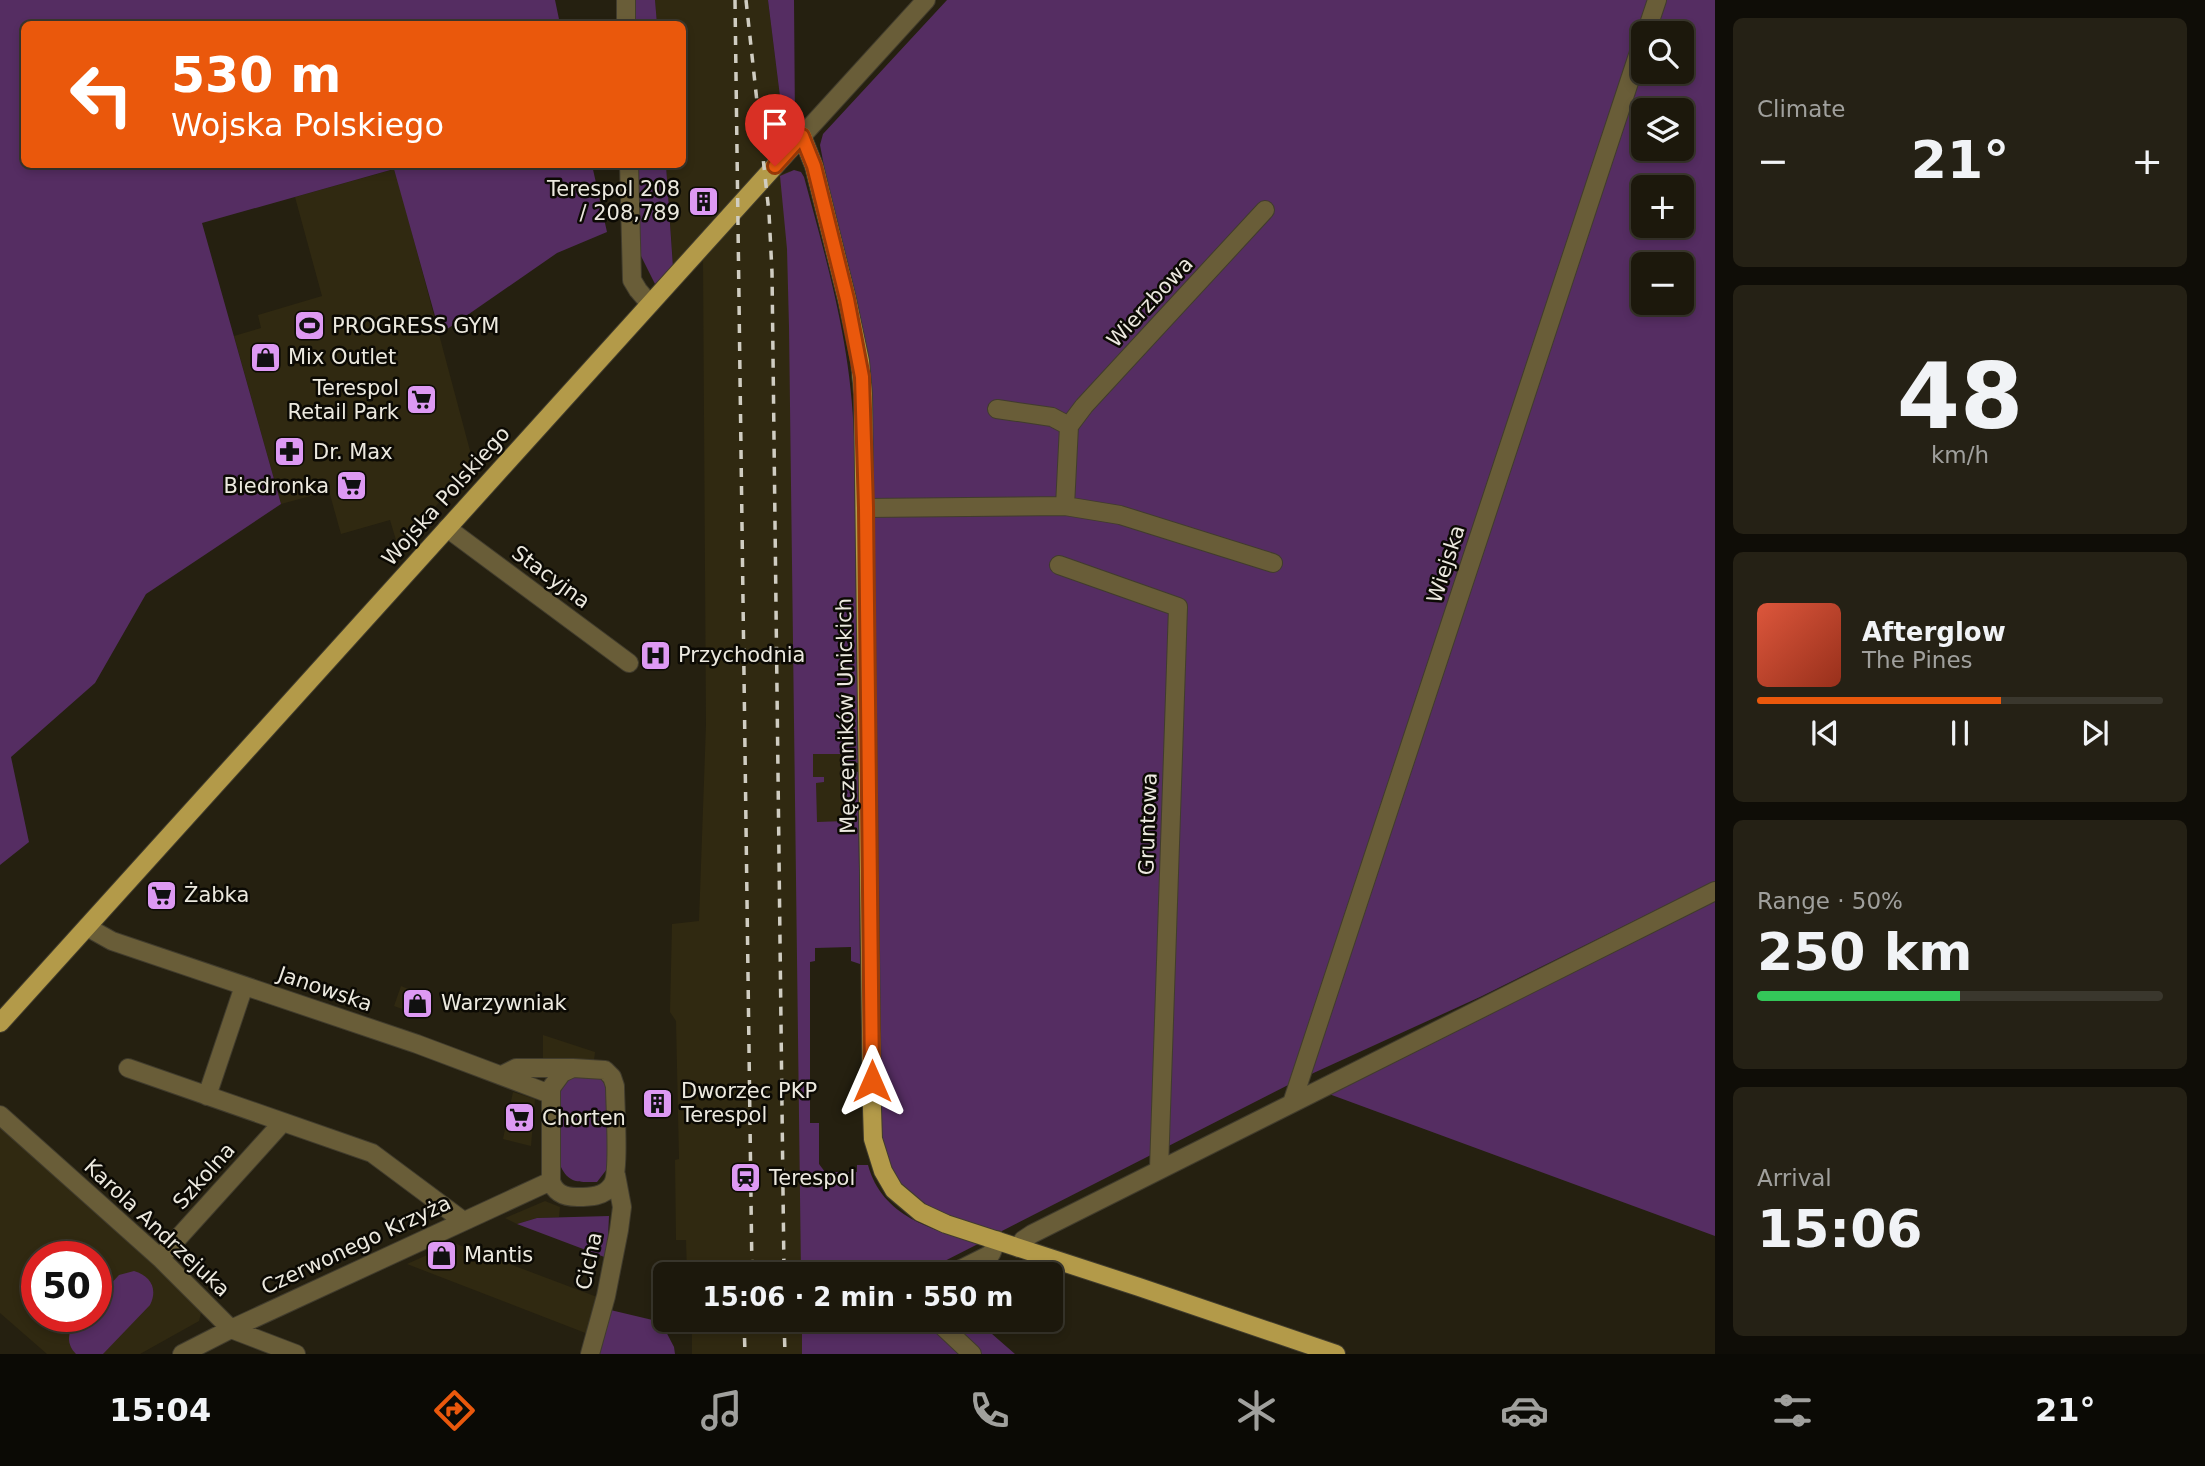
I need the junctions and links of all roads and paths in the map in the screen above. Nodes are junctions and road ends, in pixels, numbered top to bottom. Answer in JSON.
{"nodes":[{"id":1,"x":626,"y":0,"type":"edge"},
{"id":2,"x":926,"y":0,"type":"edge"},
{"id":3,"x":1657,"y":0,"type":"edge"},
{"id":4,"x":626,"y":21,"type":"edge"},
{"id":5,"x":1650,"y":21,"type":"edge"},
{"id":6,"x":1631,"y":76,"type":"edge"},
{"id":7,"x":802,"y":136,"type":"junction"},
{"id":8,"x":629,"y":168,"type":"edge"},
{"id":9,"x":1265,"y":210,"type":"dead end"},
{"id":10,"x":650,"y":304,"type":"junction"},
{"id":11,"x":997,"y":410,"type":"dead end"},
{"id":12,"x":1069,"y":426,"type":"junction"},
{"id":13,"x":1065,"y":506,"type":"junction"},
{"id":14,"x":866,"y":508,"type":"junction"},
{"id":15,"x":447,"y":528,"type":"junction"},
{"id":16,"x":1273,"y":563,"type":"dead end"},
{"id":17,"x":1059,"y":565,"type":"dead end"},
{"id":18,"x":629,"y":663,"type":"dead end"},
{"id":19,"x":1715,"y":891,"type":"edge"},
{"id":20,"x":87,"y":928,"type":"junction"},
{"id":21,"x":244,"y":986,"type":"junction"},
{"id":22,"x":0,"y":1023,"type":"edge"},
{"id":23,"x":128,"y":1068,"type":"dead end"},
{"id":24,"x":573,"y":1068,"type":"junction"},
{"id":25,"x":502,"y":1074,"type":"junction"},
{"id":26,"x":550,"y":1094,"type":"junction"},
{"id":27,"x":207,"y":1096,"type":"junction"},
{"id":28,"x":1292,"y":1102,"type":"junction"},
{"id":29,"x":0,"y":1115,"type":"edge"},
{"id":30,"x":282,"y":1123,"type":"junction"},
{"id":31,"x":1159,"y":1169,"type":"junction"},
{"id":32,"x":616,"y":1175,"type":"junction"},
{"id":33,"x":551,"y":1181,"type":"junction"},
{"id":34,"x":462,"y":1220,"type":"junction"},
{"id":35,"x":993,"y":1239,"type":"junction"},
{"id":36,"x":1019,"y":1248,"type":"junction"},
{"id":37,"x":160,"y":1258,"type":"junction"},
{"id":38,"x":975,"y":1262,"type":"edge"},
{"id":39,"x":232,"y":1329,"type":"junction"},
{"id":40,"x":949,"y":1332,"type":"edge"},
{"id":41,"x":182,"y":1354,"type":"edge"},
{"id":42,"x":296,"y":1354,"type":"edge"},
{"id":43,"x":590,"y":1354,"type":"edge"},
{"id":44,"x":972,"y":1354,"type":"edge"},
{"id":45,"x":1336,"y":1354,"type":"edge"}],
"edges":[{"from":1,"to":4,"type":"street"},
{"from":2,"to":7,"type":"street","name":"Wojska Polskiego"},
{"from":3,"to":5,"type":"street"},
{"from":6,"to":28,"type":"street","name":"Wiejska"},
{"from":7,"to":10,"type":"main road","name":"Wojska Polskiego"},
{"from":7,"to":14,"type":"main road","name":"Męczenników Unickich"},
{"from":8,"to":10,"type":"street"},
{"from":9,"to":12,"type":"street","name":"Wierzbowa"},
{"from":10,"to":15,"type":"main road","name":"Wojska Polskiego"},
{"from":11,"to":12,"type":"street"},
{"from":12,"to":13,"type":"street"},
{"from":13,"to":14,"type":"street"},
{"from":13,"to":16,"type":"street"},
{"from":14,"to":35,"type":"main road","name":"Męczenników Unickich"},
{"from":15,"to":18,"type":"street","name":"Stacyjna"},
{"from":15,"to":20,"type":"main road","name":"Wojska Polskiego"},
{"from":17,"to":31,"type":"street","name":"Gruntowa"},
{"from":19,"to":28,"type":"street"},
{"from":20,"to":21,"type":"street","name":"Janowska"},
{"from":20,"to":22,"type":"main road","name":"Wojska Polskiego"},
{"from":21,"to":25,"type":"street","name":"Janowska"},
{"from":21,"to":27,"type":"street"},
{"from":23,"to":27,"type":"street"},
{"from":24,"to":25,"type":"street","name":"Cicha"},
{"from":24,"to":26,"type":"street"},
{"from":24,"to":32,"type":"street","name":"Cicha"},
{"from":25,"to":26,"type":"street","name":"Janowska"},
{"from":26,"to":33,"type":"street"},
{"from":27,"to":30,"type":"street"},
{"from":28,"to":31,"type":"street"},
{"from":29,"to":37,"type":"street","name":"Karola Andrzejuka"},
{"from":30,"to":34,"type":"street"},
{"from":30,"to":37,"type":"street","name":"Szkolna"},
{"from":31,"to":36,"type":"street"},
{"from":32,"to":33,"type":"street"},
{"from":32,"to":43,"type":"street","name":"Cicha"},
{"from":33,"to":34,"type":"street","name":"Czerwonego Krzyża"},
{"from":34,"to":39,"type":"street","name":"Czerwonego Krzyża"},
{"from":35,"to":36,"type":"main road","name":"Męczenników Unickich"},
{"from":35,"to":38,"type":"street"},
{"from":36,"to":45,"type":"main road","name":"Męczenników Unickich"},
{"from":37,"to":39,"type":"street","name":"Karola Andrzejuka"},
{"from":39,"to":41,"type":"street","name":"Czerwonego Krzyża"},
{"from":39,"to":42,"type":"street","name":"Karola Andrzejuka"},
{"from":40,"to":44,"type":"street"}]}
